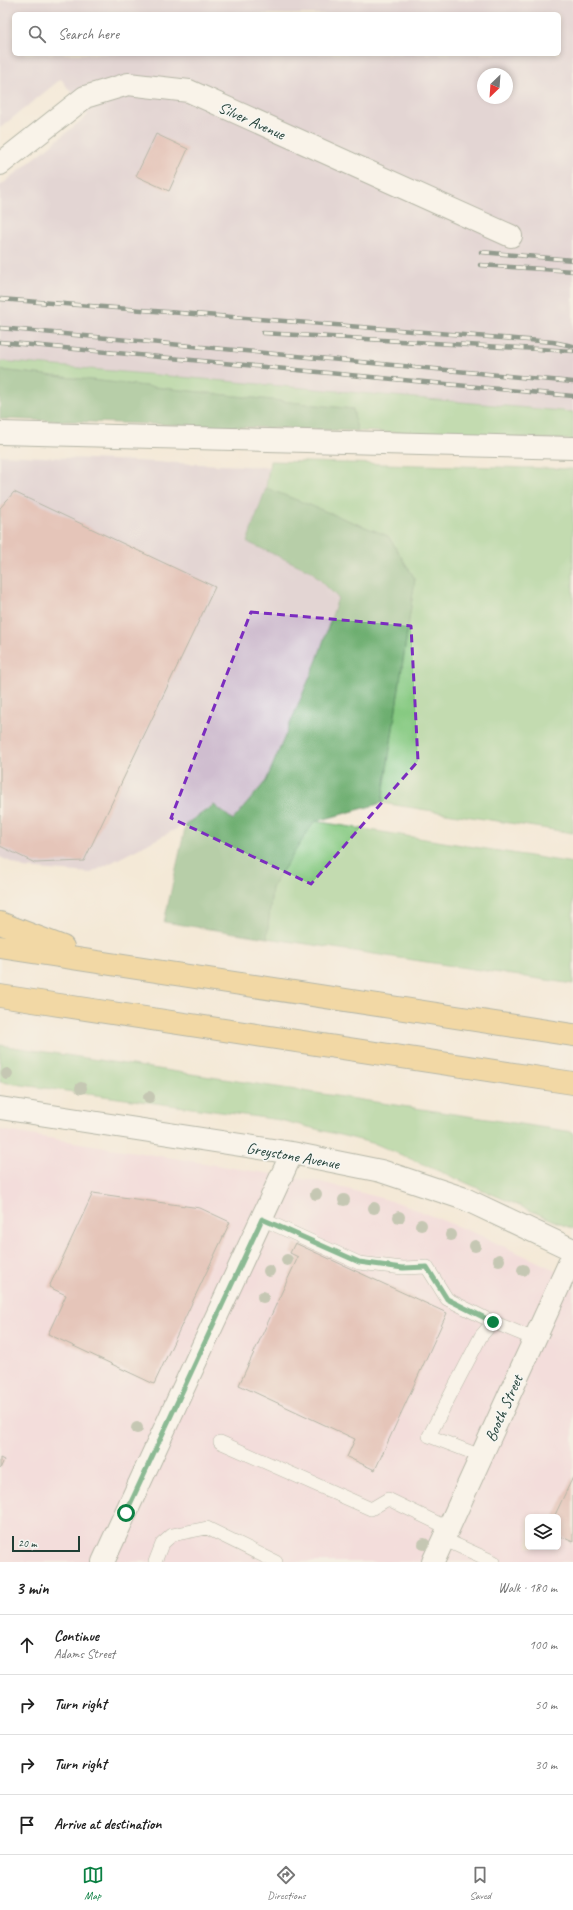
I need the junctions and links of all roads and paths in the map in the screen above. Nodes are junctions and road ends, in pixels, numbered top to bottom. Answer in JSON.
{"nodes":[{"id":1,"x":0,"y":164,"type":"edge"},
{"id":2,"x":511,"y":236,"type":"dead end"},
{"id":3,"x":0,"y":433,"type":"edge"},
{"id":4,"x":0,"y":444,"type":"edge"},
{"id":5,"x":573,"y":448,"type":"edge"},
{"id":6,"x":0,"y":923,"type":"edge"},
{"id":7,"x":0,"y":947,"type":"edge"},
{"id":8,"x":105,"y":963,"type":"junction"},
{"id":9,"x":0,"y":996,"type":"edge"},
{"id":10,"x":573,"y":1035,"type":"edge"},
{"id":11,"x":573,"y":1083,"type":"edge"},
{"id":12,"x":0,"y":1108,"type":"edge"},
{"id":13,"x":292,"y":1153,"type":"junction"},
{"id":14,"x":262,"y":1219,"type":"junction"},
{"id":15,"x":573,"y":1250,"type":"edge"},
{"id":16,"x":573,"y":1254,"type":"edge"},
{"id":17,"x":493,"y":1322,"type":"junction"},
{"id":18,"x":534,"y":1339,"type":"junction"},
{"id":19,"x":220,"y":1442,"type":"dead end"},
{"id":20,"x":481,"y":1456,"type":"junction"},
{"id":21,"x":446,"y":1533,"type":"junction"},
{"id":22,"x":103,"y":1562,"type":"edge"},
{"id":23,"x":155,"y":1562,"type":"edge"},
{"id":24,"x":276,"y":1562,"type":"edge"},
{"id":25,"x":433,"y":1562,"type":"edge"},
{"id":26,"x":494,"y":1562,"type":"edge"}],
"edges":[{"from":1,"to":2,"type":"street","name":"Silver Avenue"},
{"from":3,"to":4,"type":"lane"},
{"from":3,"to":5,"type":"street"},
{"from":6,"to":8,"type":"highway"},
{"from":7,"to":8,"type":"highway"},
{"from":8,"to":10,"type":"highway"},
{"from":9,"to":11,"type":"highway"},
{"from":12,"to":13,"type":"street","name":"Greystone Avenue"},
{"from":13,"to":14,"type":"street"},
{"from":13,"to":15,"type":"street","name":"Greystone Avenue"},
{"from":14,"to":17,"type":"lane"},
{"from":14,"to":22,"type":"street"},
{"from":16,"to":18,"type":"street","name":"Booth Street"},
{"from":17,"to":18,"type":"lane"},
{"from":17,"to":20,"type":"lane"},
{"from":18,"to":20,"type":"street","name":"Booth Street"},
{"from":19,"to":21,"type":"lane"},
{"from":20,"to":21,"type":"street","name":"Booth Street"},
{"from":21,"to":25,"type":"street","name":"Booth Street"},
{"from":21,"to":26,"type":"lane"},
{"from":23,"to":24,"type":"lane"}]}
